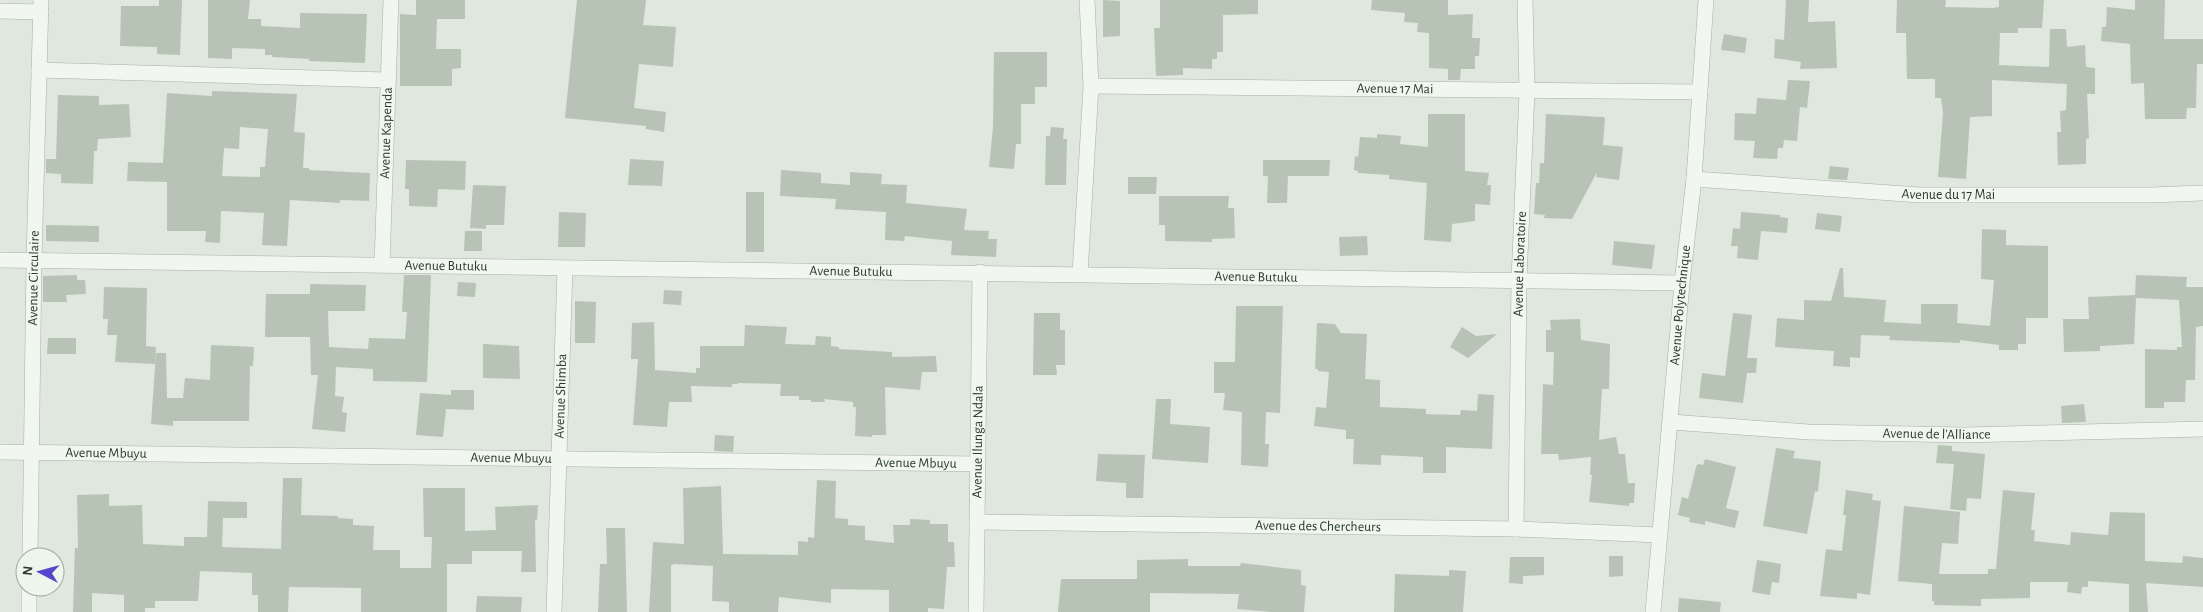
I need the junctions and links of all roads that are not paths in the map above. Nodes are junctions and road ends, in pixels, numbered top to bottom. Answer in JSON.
{"nodes":[{"id":1,"x":391,"y":0,"type":"edge"},
{"id":2,"x":1087,"y":0,"type":"edge"},
{"id":3,"x":1525,"y":0,"type":"edge"},
{"id":4,"x":1706,"y":0,"type":"edge"},
{"id":5,"x":40,"y":6,"type":"edge"},
{"id":6,"x":0,"y":11,"type":"edge"},
{"id":7,"x":39,"y":70,"type":"junction"},
{"id":8,"x":387,"y":80,"type":"junction"},
{"id":9,"x":1091,"y":86,"type":"junction"},
{"id":10,"x":1527,"y":92,"type":"junction"},
{"id":11,"x":1700,"y":92,"type":"junction"},
{"id":12,"x":1694,"y":179,"type":"junction"},
{"id":13,"x":2203,"y":193,"type":"edge"},
{"id":14,"x":0,"y":260,"type":"edge"},
{"id":15,"x":27,"y":260,"type":"junction"},
{"id":16,"x":382,"y":265,"type":"junction"},
{"id":17,"x":565,"y":269,"type":"junction"},
{"id":18,"x":980,"y":272,"type":"junction"},
{"id":19,"x":1080,"y":274,"type":"junction"},
{"id":20,"x":1518,"y":280,"type":"junction"},
{"id":21,"x":1682,"y":283,"type":"junction"},
{"id":22,"x":1671,"y":422,"type":"junction"},
{"id":23,"x":2203,"y":429,"type":"edge"},
{"id":24,"x":0,"y":452,"type":"edge"},
{"id":25,"x":38,"y":452,"type":"junction"},
{"id":26,"x":559,"y":458,"type":"junction"},
{"id":27,"x":978,"y":464,"type":"junction"},
{"id":28,"x":977,"y":522,"type":"junction"},
{"id":29,"x":1516,"y":529,"type":"junction"},
{"id":30,"x":1659,"y":535,"type":"junction"},
{"id":31,"x":31,"y":547,"type":"edge"},
{"id":32,"x":29,"y":597,"type":"edge"},
{"id":33,"x":29,"y":612,"type":"edge"},
{"id":34,"x":554,"y":612,"type":"edge"},
{"id":35,"x":976,"y":612,"type":"edge"},
{"id":36,"x":1653,"y":612,"type":"edge"}],
"edges":[{"from":1,"to":8,"type":"street","name":"Avenue Kapenda"},
{"from":2,"to":9,"type":"street"},
{"from":3,"to":10,"type":"street","name":"Avenue Laboratoire"},
{"from":4,"to":11,"type":"street","name":"Avenue Polytechnique"},
{"from":5,"to":6,"type":"street"},
{"from":5,"to":7,"type":"street","name":"Avenue Circulaire"},
{"from":7,"to":8,"type":"street"},
{"from":7,"to":15,"type":"street","name":"Avenue Circulaire"},
{"from":8,"to":16,"type":"street","name":"Avenue Kapenda"},
{"from":9,"to":10,"type":"street","name":"Avenue 17 Mai"},
{"from":9,"to":19,"type":"street"},
{"from":10,"to":11,"type":"street","name":"Avenue 17 Mai"},
{"from":10,"to":20,"type":"street","name":"Avenue Laboratoire"},
{"from":11,"to":12,"type":"street","name":"Avenue Polytechnique"},
{"from":12,"to":13,"type":"street","name":"Avenue du 17 Mai"},
{"from":12,"to":21,"type":"street","name":"Avenue Polytechnique"},
{"from":14,"to":15,"type":"street","name":"Avenue Butuku"},
{"from":15,"to":16,"type":"street","name":"Avenue Butuku"},
{"from":15,"to":25,"type":"street","name":"Avenue Circulaire"},
{"from":16,"to":17,"type":"street","name":"Avenue Butuku"},
{"from":17,"to":18,"type":"street","name":"Avenue Butuku"},
{"from":17,"to":26,"type":"street","name":"Avenue Shimba"},
{"from":18,"to":19,"type":"street","name":"Avenue Butuku"},
{"from":18,"to":27,"type":"street","name":"Avenue Ilunga Ndala"},
{"from":19,"to":20,"type":"street","name":"Avenue Butuku"},
{"from":20,"to":21,"type":"street","name":"Avenue Butuku"},
{"from":20,"to":29,"type":"street","name":"Avenue Laboratoire"},
{"from":21,"to":22,"type":"street","name":"Avenue Polytechnique"},
{"from":22,"to":23,"type":"street","name":"Avenue de l'Alliance"},
{"from":22,"to":30,"type":"street","name":"Avenue Polytechnique"},
{"from":24,"to":25,"type":"street","name":"Avenue Mbuyu"},
{"from":25,"to":26,"type":"street","name":"Avenue Mbuyu"},
{"from":25,"to":31,"type":"street","name":"Avenue Circulaire"},
{"from":26,"to":27,"type":"street","name":"Avenue Mbuyu"},
{"from":26,"to":34,"type":"street","name":"Avenue Shimba"},
{"from":27,"to":28,"type":"street","name":"Avenue Ilunga Ndala"},
{"from":28,"to":29,"type":"street","name":"Avenue des Chercheurs"},
{"from":28,"to":35,"type":"street","name":"Avenue Ilunga Ndala"},
{"from":29,"to":30,"type":"street","name":"Avenue des Chercheurs"},
{"from":30,"to":36,"type":"street","name":"Avenue Polytechnique"},
{"from":32,"to":33,"type":"street"}]}
